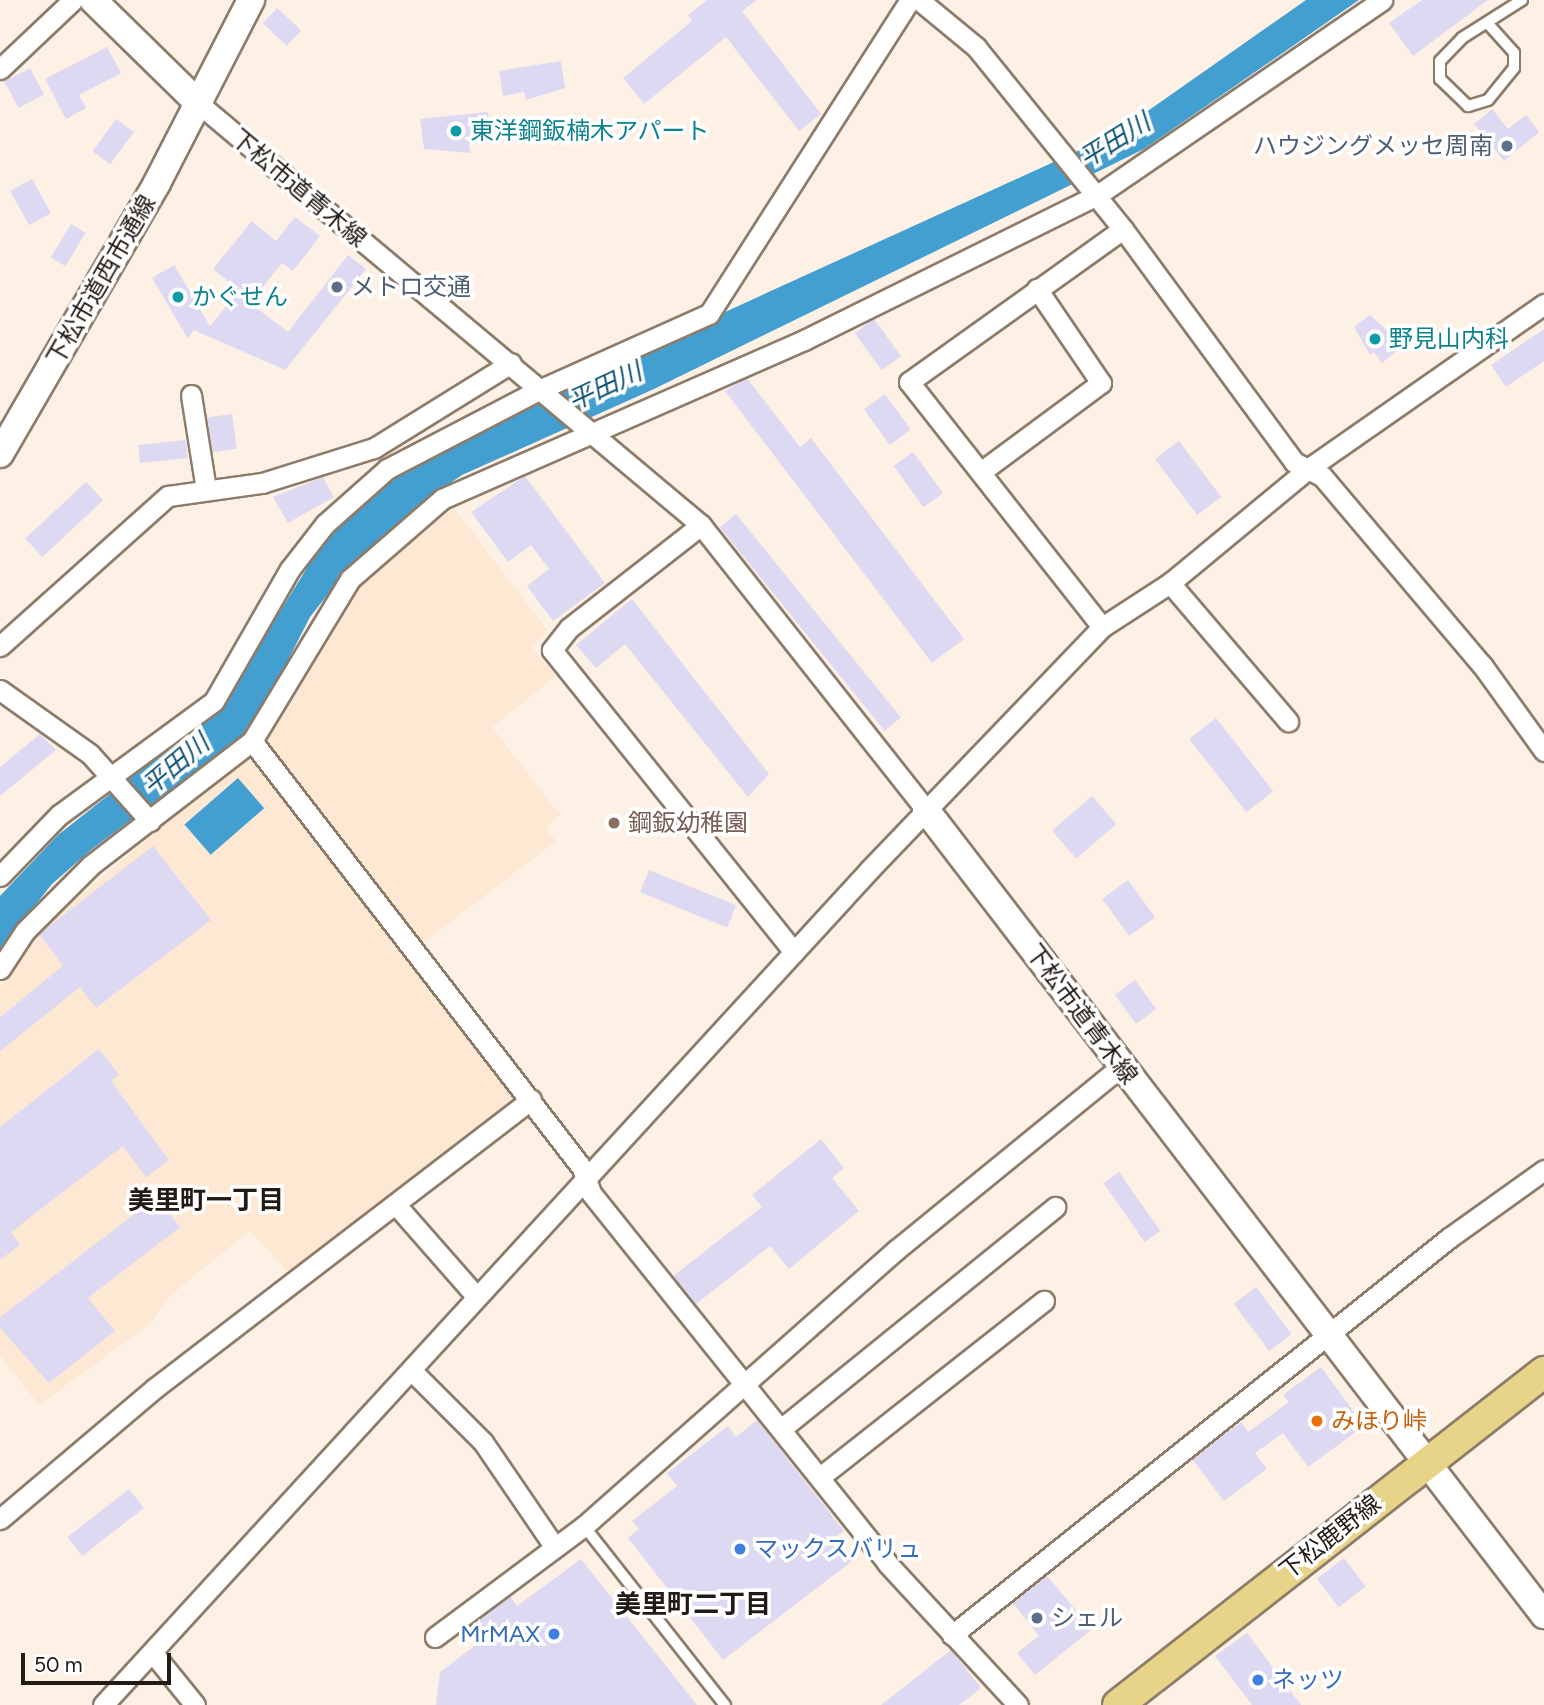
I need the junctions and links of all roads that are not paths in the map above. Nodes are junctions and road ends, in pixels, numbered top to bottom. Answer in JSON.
{"nodes":[{"id":1,"x":73,"y":0,"type":"edge"},
{"id":2,"x":93,"y":0,"type":"edge"},
{"id":3,"x":251,"y":0,"type":"edge"},
{"id":4,"x":910,"y":0,"type":"edge"},
{"id":5,"x":919,"y":0,"type":"edge"},
{"id":6,"x":1382,"y":0,"type":"edge"},
{"id":7,"x":1522,"y":0,"type":"edge"},
{"id":8,"x":1490,"y":26,"type":"junction"},
{"id":9,"x":0,"y":69,"type":"edge"},
{"id":10,"x":198,"y":103,"type":"junction"},
{"id":11,"x":1093,"y":193,"type":"junction"},
{"id":12,"x":1123,"y":229,"type":"junction"},
{"id":13,"x":1037,"y":289,"type":"junction"},
{"id":14,"x":1544,"y":304,"type":"edge"},
{"id":15,"x":511,"y":363,"type":"junction"},
{"id":16,"x":544,"y":391,"type":"junction"},
{"id":17,"x":191,"y":395,"type":"dead end"},
{"id":18,"x":593,"y":432,"type":"junction"},
{"id":19,"x":0,"y":454,"type":"edge"},
{"id":20,"x":1309,"y":468,"type":"junction"},
{"id":21,"x":982,"y":471,"type":"junction"},
{"id":22,"x":206,"y":490,"type":"junction"},
{"id":23,"x":701,"y":525,"type":"junction"},
{"id":24,"x":1170,"y":583,"type":"junction"},
{"id":25,"x":1102,"y":627,"type":"junction"},
{"id":26,"x":0,"y":646,"type":"edge"},
{"id":27,"x":0,"y":690,"type":"edge"},
{"id":28,"x":1288,"y":721,"type":"dead end"},
{"id":29,"x":252,"y":741,"type":"junction"},
{"id":30,"x":1544,"y":751,"type":"edge"},
{"id":31,"x":117,"y":780,"type":"junction"},
{"id":32,"x":926,"y":810,"type":"junction"},
{"id":33,"x":147,"y":818,"type":"junction"},
{"id":34,"x":0,"y":876,"type":"edge"},
{"id":35,"x":794,"y":952,"type":"junction"},
{"id":36,"x":0,"y":969,"type":"edge"},
{"id":37,"x":1122,"y":1066,"type":"junction"},
{"id":38,"x":531,"y":1101,"type":"junction"},
{"id":39,"x":1544,"y":1170,"type":"edge"},
{"id":40,"x":585,"y":1183,"type":"junction"},
{"id":41,"x":397,"y":1206,"type":"junction"},
{"id":42,"x":1055,"y":1207,"type":"dead end"},
{"id":43,"x":477,"y":1297,"type":"junction"},
{"id":44,"x":1044,"y":1301,"type":"dead end"},
{"id":45,"x":1328,"y":1336,"type":"junction"},
{"id":46,"x":411,"y":1370,"type":"junction"},
{"id":47,"x":1544,"y":1372,"type":"edge"},
{"id":48,"x":748,"y":1386,"type":"junction"},
{"id":49,"x":781,"y":1429,"type":"junction"},
{"id":50,"x":1426,"y":1461,"type":"junction"},
{"id":51,"x":820,"y":1477,"type":"junction"},
{"id":52,"x":0,"y":1519,"type":"edge"},
{"id":53,"x":584,"y":1526,"type":"junction"},
{"id":54,"x":554,"y":1546,"type":"junction"},
{"id":55,"x":1544,"y":1615,"type":"edge"},
{"id":56,"x":952,"y":1635,"type":"junction"},
{"id":57,"x":435,"y":1637,"type":"dead end"},
{"id":58,"x":152,"y":1652,"type":"junction"},
{"id":59,"x":103,"y":1705,"type":"edge"},
{"id":60,"x":195,"y":1705,"type":"edge"},
{"id":61,"x":724,"y":1705,"type":"edge"},
{"id":62,"x":1018,"y":1705,"type":"edge"},
{"id":63,"x":1118,"y":1705,"type":"edge"}],
"edges":[{"from":1,"to":9,"type":"street"},
{"from":2,"to":10,"type":"street","name":"下松市道青木線"},
{"from":3,"to":10,"type":"street","name":"下松市道西市通線"},
{"from":4,"to":16,"type":"street"},
{"from":5,"to":11,"type":"street"},
{"from":6,"to":11,"type":"street"},
{"from":7,"to":8,"type":"lane"},
{"from":8,"to":8,"type":"lane"},
{"from":10,"to":15,"type":"street","name":"下松市道青木線"},
{"from":10,"to":19,"type":"street","name":"下松市道西市通線"},
{"from":11,"to":12,"type":"street"},
{"from":11,"to":18,"type":"street"},
{"from":12,"to":13,"type":"street"},
{"from":12,"to":20,"type":"street"},
{"from":13,"to":21,"type":"street"},
{"from":13,"to":21,"type":"street"},
{"from":14,"to":20,"type":"street"},
{"from":15,"to":16,"type":"street","name":"下松市道青木線"},
{"from":15,"to":22,"type":"street"},
{"from":16,"to":18,"type":"street","name":"下松市道青木線"},
{"from":16,"to":31,"type":"street"},
{"from":17,"to":22,"type":"street"},
{"from":18,"to":23,"type":"street","name":"下松市道青木線"},
{"from":18,"to":29,"type":"street"},
{"from":20,"to":24,"type":"street"},
{"from":20,"to":30,"type":"street"},
{"from":21,"to":25,"type":"street"},
{"from":22,"to":26,"type":"street"},
{"from":23,"to":32,"type":"street","name":"下松市道青木線"},
{"from":23,"to":35,"type":"street"},
{"from":24,"to":25,"type":"street"},
{"from":24,"to":28,"type":"street"},
{"from":25,"to":32,"type":"street"},
{"from":27,"to":31,"type":"street"},
{"from":29,"to":33,"type":"street"},
{"from":29,"to":38,"type":"street"},
{"from":31,"to":33,"type":"street"},
{"from":31,"to":34,"type":"street"},
{"from":32,"to":35,"type":"street"},
{"from":32,"to":37,"type":"street","name":"下松市道青木線"},
{"from":33,"to":36,"type":"street"},
{"from":35,"to":40,"type":"street"},
{"from":37,"to":45,"type":"street","name":"下松市道青木線"},
{"from":37,"to":48,"type":"street"},
{"from":38,"to":40,"type":"street"},
{"from":38,"to":41,"type":"street"},
{"from":39,"to":45,"type":"street"},
{"from":40,"to":43,"type":"street"},
{"from":40,"to":48,"type":"street"},
{"from":41,"to":43,"type":"street"},
{"from":41,"to":52,"type":"street"},
{"from":42,"to":49,"type":"street"},
{"from":43,"to":46,"type":"street"},
{"from":44,"to":51,"type":"street"},
{"from":45,"to":50,"type":"street","name":"下松市道青木線"},
{"from":45,"to":56,"type":"street"},
{"from":46,"to":54,"type":"street"},
{"from":46,"to":58,"type":"street"},
{"from":47,"to":50,"type":"main road","name":"下松鹿野線"},
{"from":48,"to":49,"type":"street"},
{"from":48,"to":53,"type":"street"},
{"from":49,"to":51,"type":"street"},
{"from":50,"to":55,"type":"street","name":"下松市道青木線"},
{"from":50,"to":63,"type":"main road","name":"下松鹿野線"},
{"from":51,"to":56,"type":"street"},
{"from":53,"to":54,"type":"street"},
{"from":53,"to":61,"type":"lane"},
{"from":54,"to":57,"type":"street"},
{"from":56,"to":62,"type":"street"},
{"from":58,"to":59,"type":"street"},
{"from":58,"to":60,"type":"street"}]}
